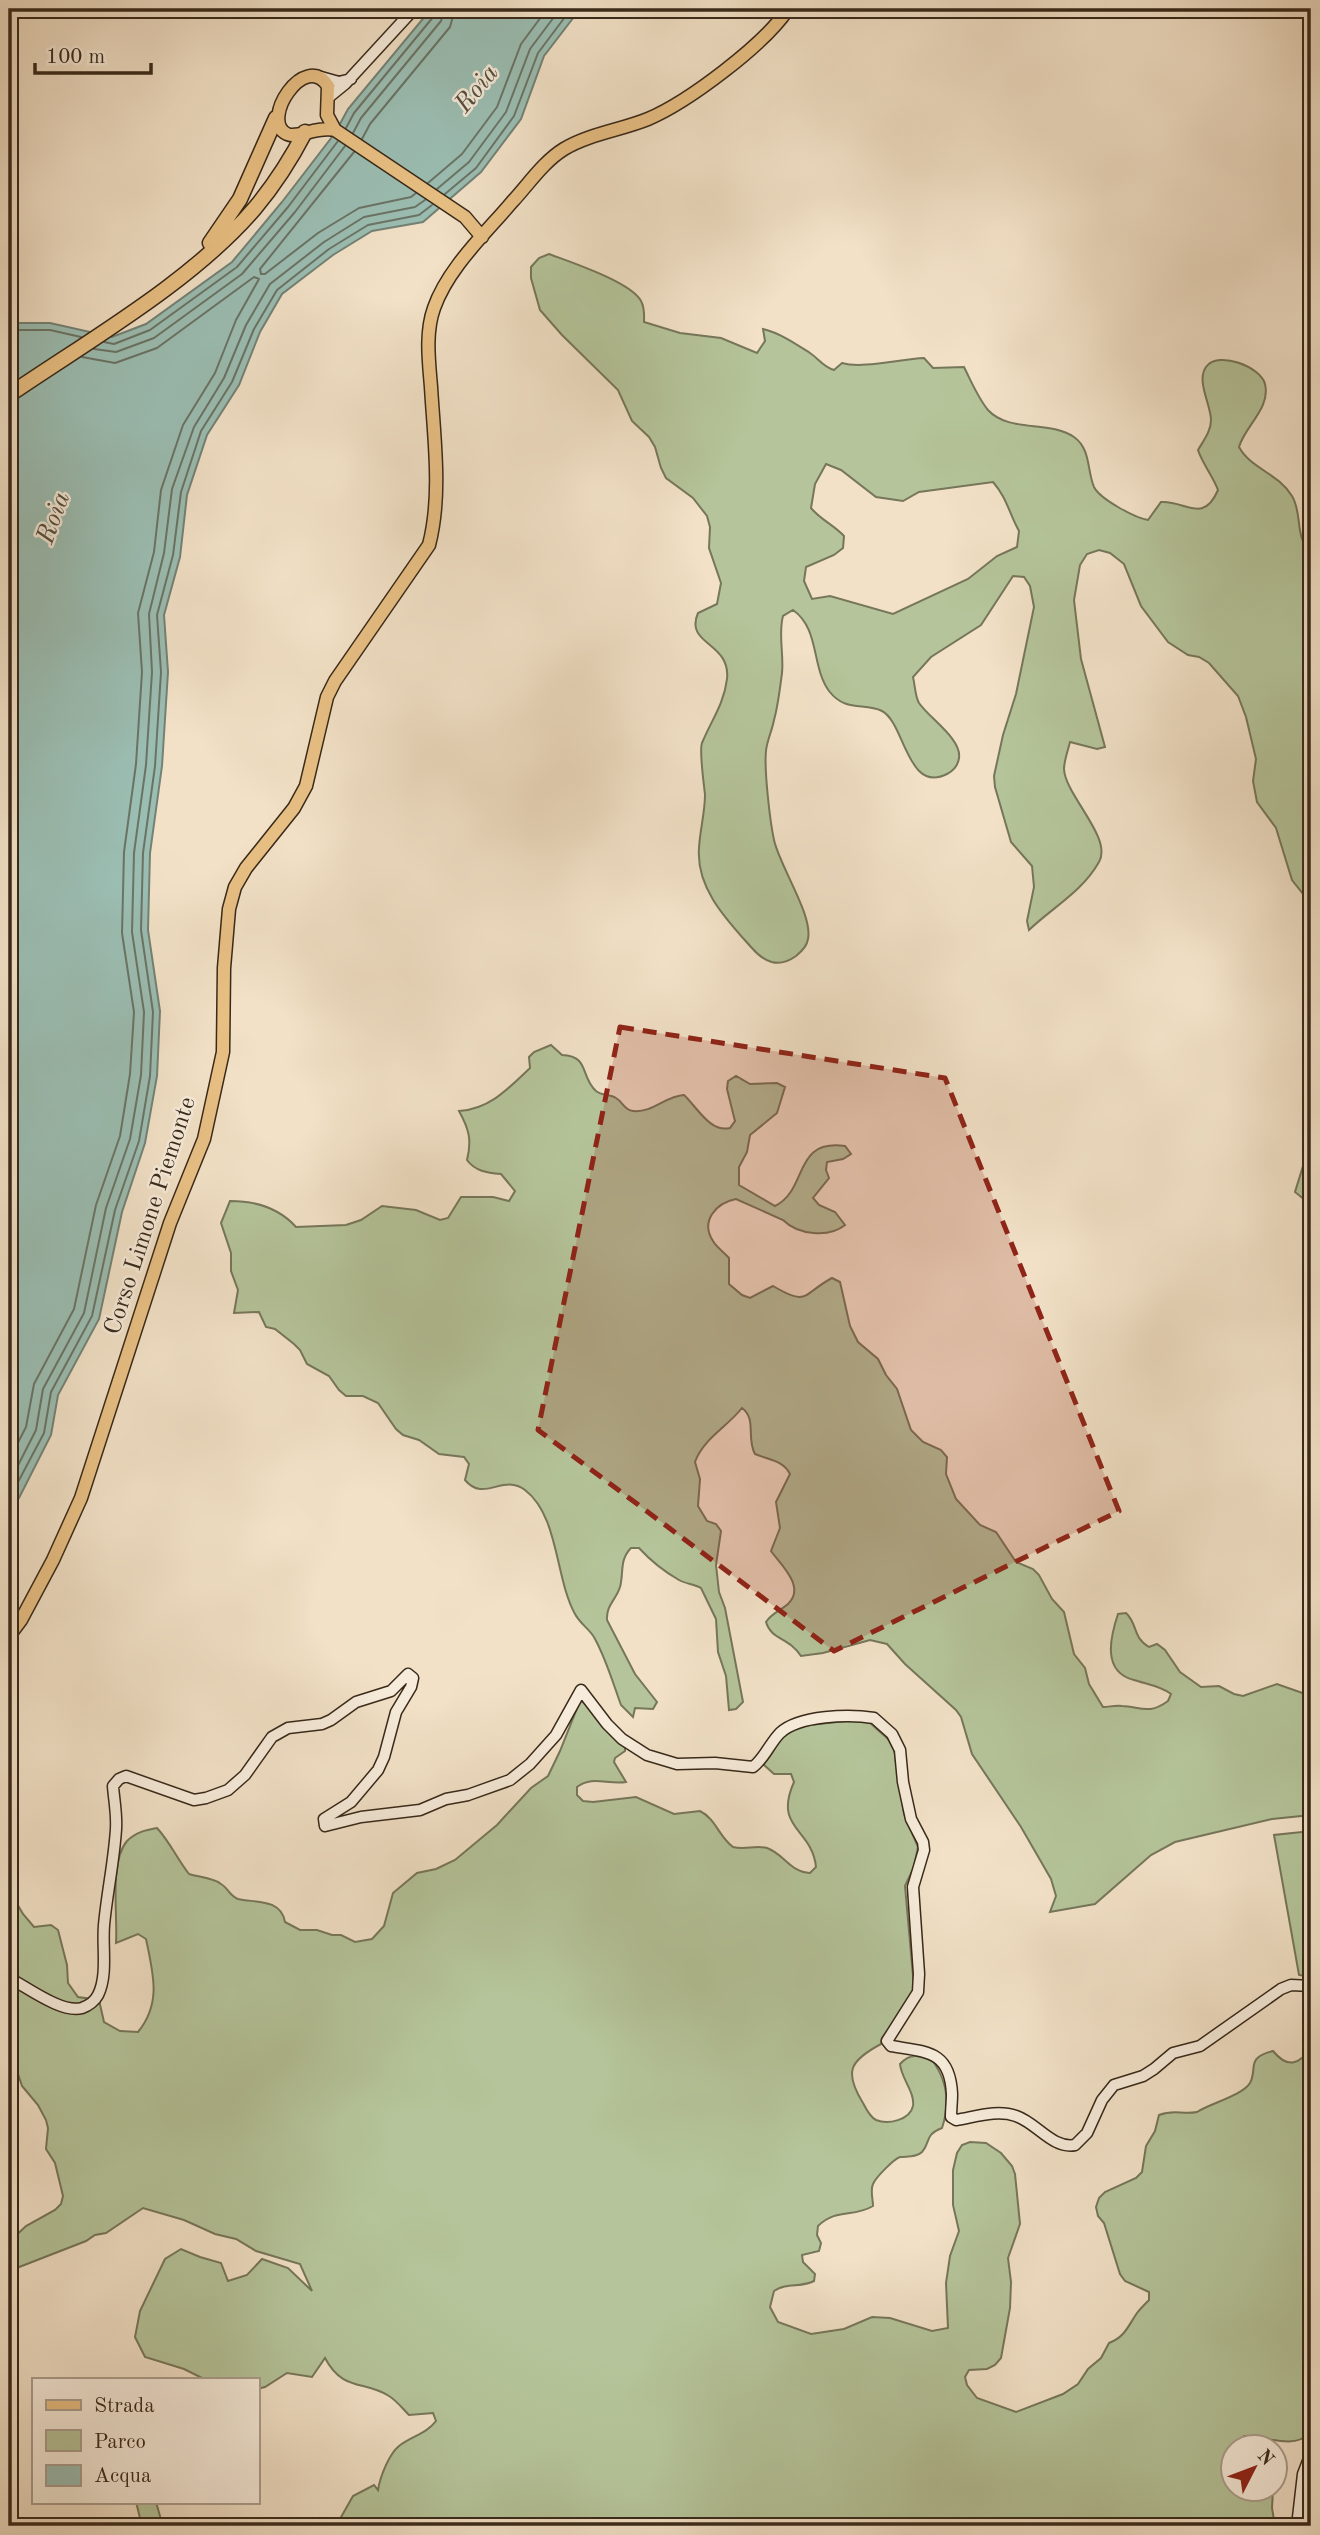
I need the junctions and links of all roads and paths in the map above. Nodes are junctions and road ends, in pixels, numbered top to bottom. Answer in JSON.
{"nodes":[{"id":1,"x":414,"y":9,"type":"edge"},
{"id":2,"x":788,"y":9,"type":"edge"},
{"id":3,"x":321,"y":78,"type":"junction"},
{"id":4,"x":351,"y":79,"type":"junction"},
{"id":5,"x":328,"y":100,"type":"junction"},
{"id":6,"x":276,"y":118,"type":"junction"},
{"id":7,"x":335,"y":130,"type":"junction"},
{"id":8,"x":305,"y":132,"type":"junction"},
{"id":9,"x":487,"y":231,"type":"junction"},
{"id":10,"x":193,"y":266,"type":"junction"},
{"id":11,"x":9,"y":395,"type":"edge"},
{"id":12,"x":9,"y":1636,"type":"edge"},
{"id":13,"x":9,"y":1978,"type":"edge"},
{"id":14,"x":1311,"y":1986,"type":"edge"},
{"id":15,"x":1311,"y":2453,"type":"edge"},
{"id":16,"x":1297,"y":2526,"type":"edge"}],
"edges":[{"from":1,"to":4,"type":"main road"},
{"from":2,"to":9,"type":"main road","name":"Corso Limone Piemonte"},
{"from":3,"to":4,"type":"main road"},
{"from":3,"to":5,"type":"main road"},
{"from":3,"to":6,"type":"main road"},
{"from":4,"to":5,"type":"main road"},
{"from":5,"to":7,"type":"main road"},
{"from":5,"to":8,"type":"main road"},
{"from":6,"to":8,"type":"main road"},
{"from":6,"to":10,"type":"highway"},
{"from":7,"to":8,"type":"main road"},
{"from":7,"to":9,"type":"main road"},
{"from":8,"to":10,"type":"highway"},
{"from":9,"to":12,"type":"main road","name":"Corso Limone Piemonte"},
{"from":10,"to":11,"type":"highway"},
{"from":13,"to":14,"type":"main road"},
{"from":15,"to":16,"type":"main road"}]}
